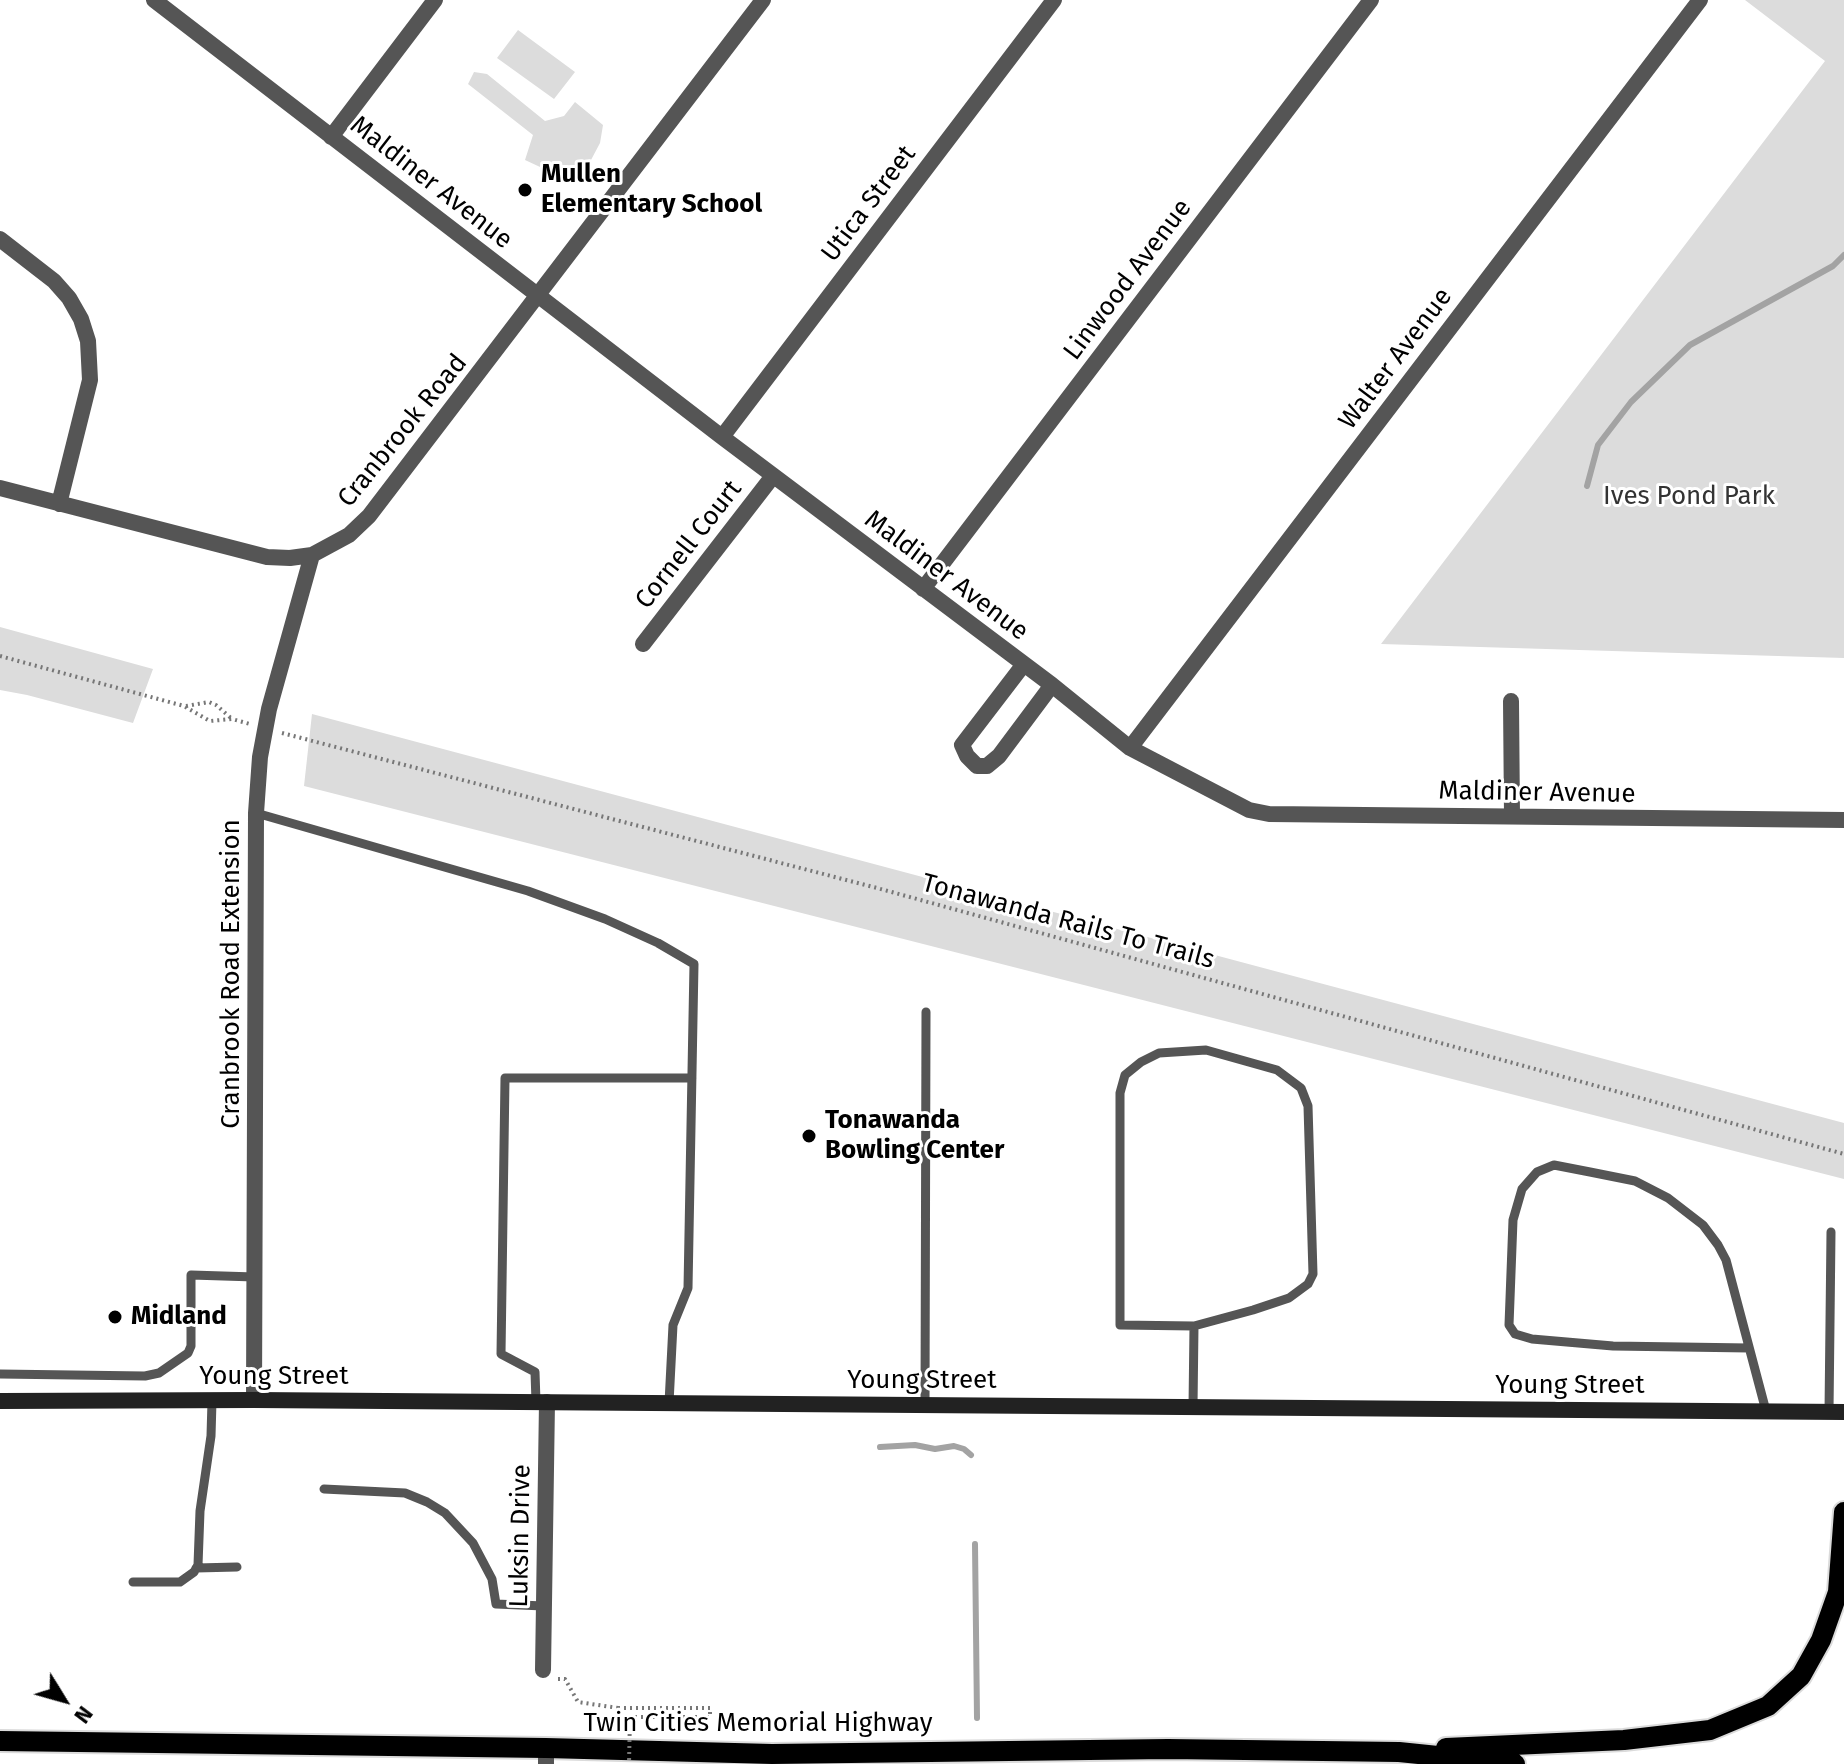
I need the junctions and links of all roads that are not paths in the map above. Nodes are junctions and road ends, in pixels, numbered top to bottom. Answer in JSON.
{"nodes":[{"id":1,"x":154,"y":0,"type":"edge"},
{"id":2,"x":435,"y":0,"type":"edge"},
{"id":3,"x":763,"y":0,"type":"edge"},
{"id":4,"x":1054,"y":0,"type":"edge"},
{"id":5,"x":1371,"y":0,"type":"edge"},
{"id":6,"x":1700,"y":0,"type":"edge"},
{"id":7,"x":331,"y":137,"type":"junction"},
{"id":8,"x":0,"y":239,"type":"edge"},
{"id":9,"x":537,"y":295,"type":"junction"},
{"id":10,"x":722,"y":437,"type":"junction"},
{"id":11,"x":773,"y":476,"type":"junction"},
{"id":12,"x":0,"y":488,"type":"edge"},
{"id":13,"x":59,"y":504,"type":"junction"},
{"id":14,"x":312,"y":555,"type":"junction"},
{"id":15,"x":923,"y":589,"type":"junction"},
{"id":16,"x":643,"y":644,"type":"dead end"},
{"id":17,"x":1024,"y":664,"type":"junction"},
{"id":18,"x":1052,"y":685,"type":"junction"},
{"id":19,"x":1511,"y":701,"type":"dead end"},
{"id":20,"x":1130,"y":748,"type":"junction"},
{"id":21,"x":256,"y":813,"type":"junction"},
{"id":22,"x":1512,"y":816,"type":"junction"},
{"id":23,"x":1844,"y":820,"type":"edge"},
{"id":24,"x":926,"y":1012,"type":"dead end"},
{"id":25,"x":692,"y":1078,"type":"junction"},
{"id":26,"x":1831,"y":1232,"type":"dead end"},
{"id":27,"x":255,"y":1277,"type":"junction"},
{"id":28,"x":1194,"y":1326,"type":"junction"},
{"id":29,"x":1749,"y":1348,"type":"junction"},
{"id":30,"x":0,"y":1374,"type":"edge"},
{"id":31,"x":254,"y":1400,"type":"junction"},
{"id":32,"x":0,"y":1401,"type":"edge"},
{"id":33,"x":212,"y":1401,"type":"junction"},
{"id":34,"x":541,"y":1402,"type":"junction"},
{"id":35,"x":669,"y":1403,"type":"junction"},
{"id":36,"x":925,"y":1405,"type":"junction"},
{"id":37,"x":1193,"y":1407,"type":"junction"},
{"id":38,"x":1766,"y":1411,"type":"junction"},
{"id":39,"x":1836,"y":1412,"type":"edge"},
{"id":40,"x":324,"y":1489,"type":"dead end"},
{"id":41,"x":1844,"y":1512,"type":"edge"},
{"id":42,"x":237,"y":1567,"type":"dead end"},
{"id":43,"x":196,"y":1568,"type":"junction"},
{"id":44,"x":133,"y":1582,"type":"dead end"},
{"id":45,"x":544,"y":1606,"type":"junction"},
{"id":46,"x":547,"y":1675,"type":"road end"},
{"id":47,"x":0,"y":1741,"type":"edge"},
{"id":48,"x":1399,"y":1752,"type":"junction"},
{"id":49,"x":546,"y":1756,"type":"edge"},
{"id":50,"x":1515,"y":1764,"type":"edge"}],
"edges":[{"from":1,"to":7,"type":"street","name":"Maldiner Avenue"},
{"from":2,"to":7,"type":"street"},
{"from":3,"to":9,"type":"street","name":"Cranbrook Road"},
{"from":4,"to":10,"type":"street","name":"Utica Street"},
{"from":5,"to":15,"type":"street","name":"Linwood Avenue"},
{"from":6,"to":20,"type":"street","name":"Walter Avenue"},
{"from":7,"to":9,"type":"street","name":"Maldiner Avenue"},
{"from":8,"to":13,"type":"street"},
{"from":9,"to":10,"type":"street","name":"Maldiner Avenue"},
{"from":9,"to":14,"type":"street","name":"Cranbrook Road"},
{"from":10,"to":11,"type":"street","name":"Maldiner Avenue"},
{"from":11,"to":15,"type":"street","name":"Maldiner Avenue"},
{"from":11,"to":16,"type":"street","name":"Cornell Court"},
{"from":12,"to":13,"type":"street","name":"Cranbrook Road"},
{"from":13,"to":14,"type":"street","name":"Cranbrook Road"},
{"from":14,"to":21,"type":"street","name":"Cranbrook Road Extension"},
{"from":15,"to":17,"type":"street","name":"Maldiner Avenue"},
{"from":17,"to":18,"type":"street","name":"Maldiner Avenue"},
{"from":17,"to":18,"type":"street"},
{"from":18,"to":20,"type":"street","name":"Maldiner Avenue"},
{"from":19,"to":22,"type":"street"},
{"from":20,"to":22,"type":"street","name":"Maldiner Avenue"},
{"from":21,"to":25,"type":"lane"},
{"from":21,"to":27,"type":"street","name":"Cranbrook Road Extension"},
{"from":22,"to":23,"type":"street","name":"Maldiner Avenue"},
{"from":24,"to":36,"type":"lane"},
{"from":25,"to":34,"type":"lane"},
{"from":25,"to":35,"type":"lane"},
{"from":26,"to":39,"type":"lane"},
{"from":27,"to":30,"type":"lane"},
{"from":27,"to":31,"type":"street","name":"Cranbrook Road Extension"},
{"from":28,"to":28,"type":"lane"},
{"from":28,"to":37,"type":"lane"},
{"from":29,"to":29,"type":"lane"},
{"from":29,"to":38,"type":"lane"},
{"from":31,"to":33,"type":"street","name":"Young Street"},
{"from":31,"to":34,"type":"street","name":"Young Street"},
{"from":32,"to":33,"type":"street","name":"Young Street"},
{"from":33,"to":43,"type":"lane"},
{"from":34,"to":35,"type":"street","name":"Young Street"},
{"from":34,"to":45,"type":"street","name":"Luksin Drive"},
{"from":35,"to":36,"type":"street","name":"Young Street"},
{"from":36,"to":37,"type":"street","name":"Young Street"},
{"from":37,"to":38,"type":"street","name":"Young Street"},
{"from":38,"to":39,"type":"street","name":"Young Street"},
{"from":40,"to":45,"type":"lane"},
{"from":41,"to":48,"type":"main road"},
{"from":42,"to":43,"type":"lane"},
{"from":43,"to":44,"type":"lane"},
{"from":45,"to":46,"type":"street","name":"Luksin Drive"},
{"from":47,"to":49,"type":"main road","name":"Twin Cities Memorial Highway"},
{"from":48,"to":49,"type":"main road","name":"Twin Cities Memorial Highway"},
{"from":48,"to":50,"type":"main road","name":"Twin Cities Memorial Highway"}]}
